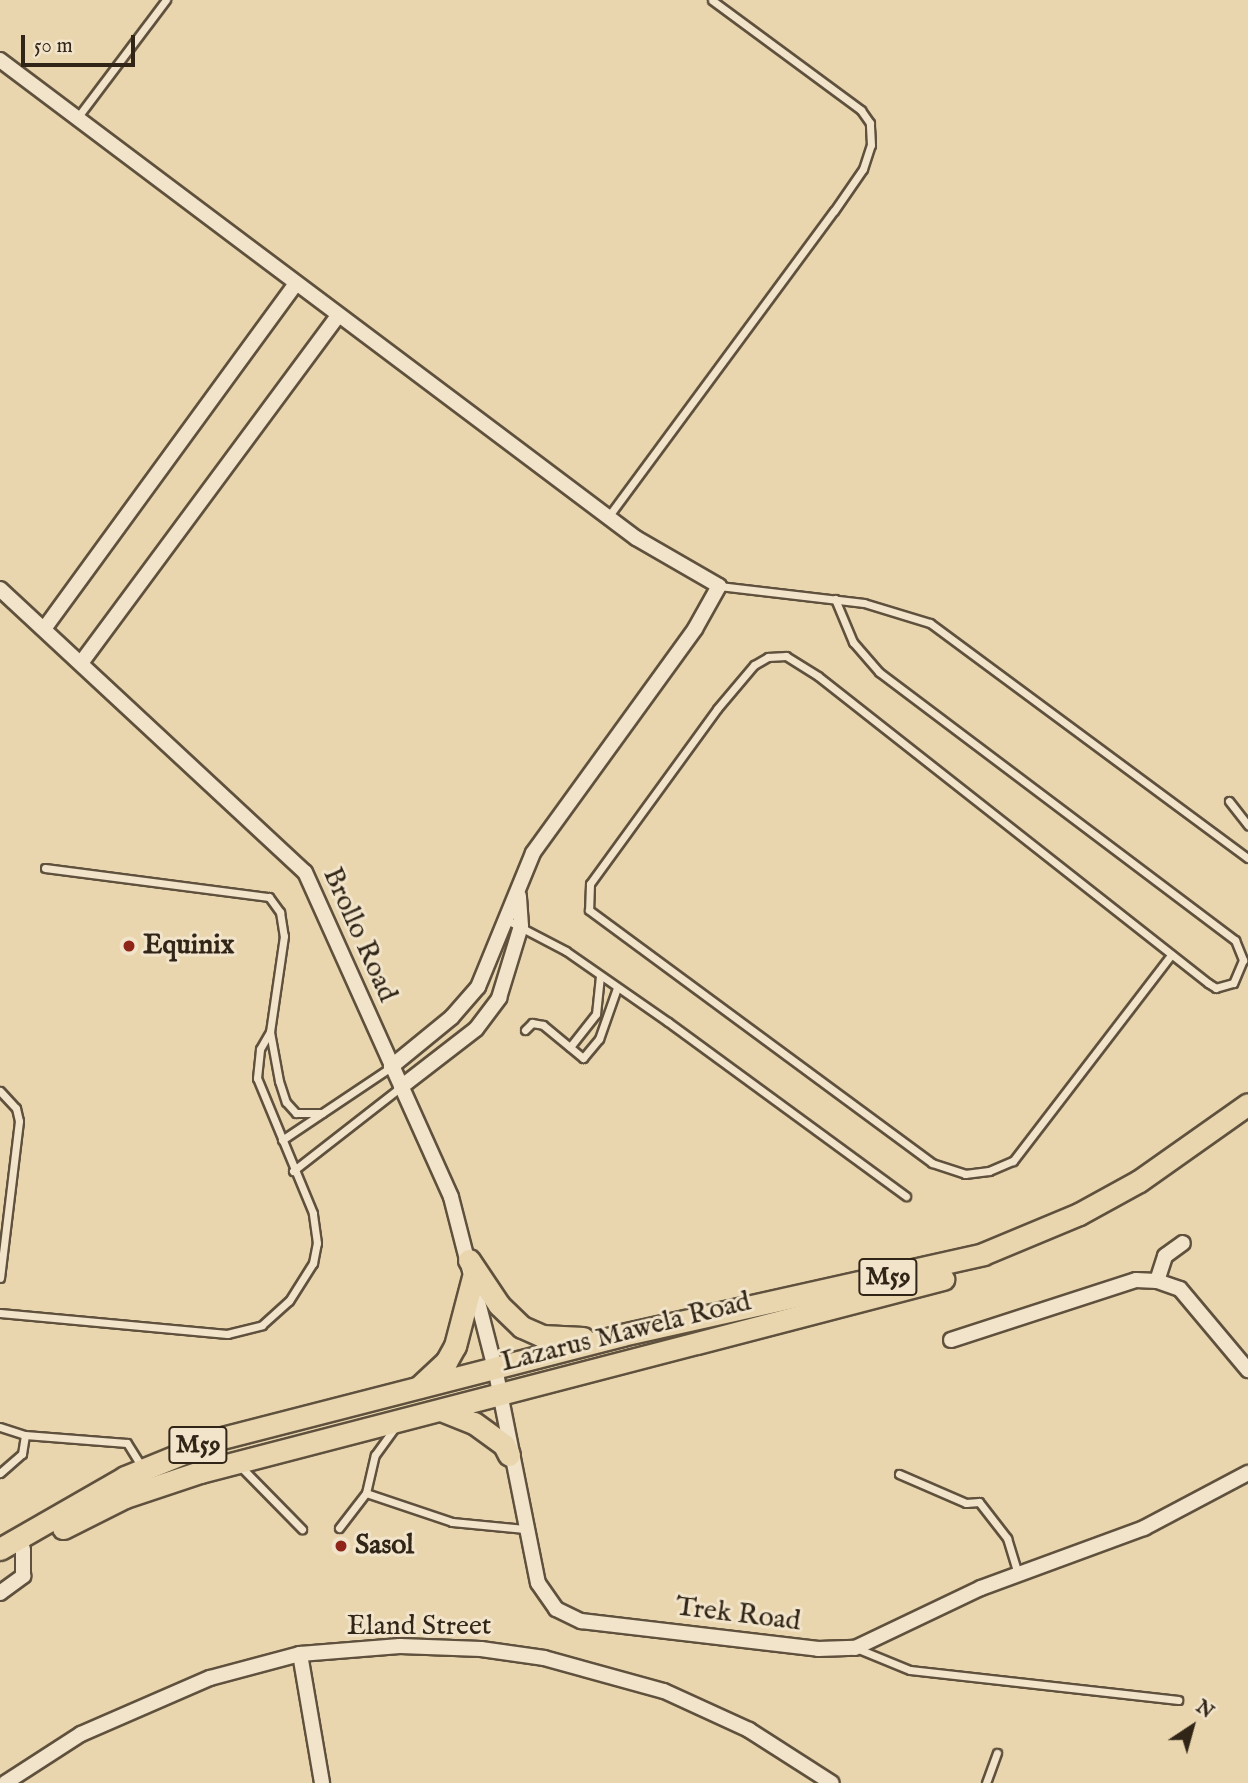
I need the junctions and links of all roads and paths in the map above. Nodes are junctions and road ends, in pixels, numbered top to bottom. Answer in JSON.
{"nodes":[{"id":1,"x":166,"y":0,"type":"edge"},
{"id":2,"x":712,"y":0,"type":"edge"},
{"id":3,"x":0,"y":60,"type":"edge"},
{"id":4,"x":77,"y":119,"type":"junction"},
{"id":5,"x":295,"y":285,"type":"junction"},
{"id":6,"x":337,"y":317,"type":"junction"},
{"id":7,"x":608,"y":517,"type":"junction"},
{"id":8,"x":719,"y":586,"type":"junction"},
{"id":9,"x":0,"y":589,"type":"edge"},
{"id":10,"x":835,"y":599,"type":"junction"},
{"id":11,"x":44,"y":629,"type":"junction"},
{"id":12,"x":81,"y":663,"type":"junction"},
{"id":13,"x":1229,"y":801,"type":"dead end"},
{"id":14,"x":1248,"y":824,"type":"edge"},
{"id":15,"x":1248,"y":858,"type":"edge"},
{"id":16,"x":45,"y":868,"type":"dead end"},
{"id":17,"x":519,"y":896,"type":"junction"},
{"id":18,"x":503,"y":918,"type":"junction"},
{"id":19,"x":521,"y":926,"type":"junction"},
{"id":20,"x":1171,"y":955,"type":"junction"},
{"id":21,"x":600,"y":976,"type":"junction"},
{"id":22,"x":617,"y":988,"type":"junction"},
{"id":23,"x":525,"y":1030,"type":"dead end"},
{"id":24,"x":270,"y":1032,"type":"junction"},
{"id":25,"x":570,"y":1047,"type":"junction"},
{"id":26,"x":391,"y":1067,"type":"junction"},
{"id":27,"x":401,"y":1087,"type":"junction"},
{"id":28,"x":0,"y":1091,"type":"edge"},
{"id":29,"x":1248,"y":1104,"type":"edge"},
{"id":30,"x":322,"y":1113,"type":"junction"},
{"id":31,"x":1248,"y":1120,"type":"edge"},
{"id":32,"x":282,"y":1140,"type":"junction"},
{"id":33,"x":293,"y":1171,"type":"junction"},
{"id":34,"x":906,"y":1196,"type":"dead end"},
{"id":35,"x":1182,"y":1243,"type":"dead end"},
{"id":36,"x":471,"y":1269,"type":"junction"},
{"id":37,"x":0,"y":1278,"type":"edge"},
{"id":38,"x":1157,"y":1281,"type":"junction"},
{"id":39,"x":0,"y":1313,"type":"edge"},
{"id":40,"x":622,"y":1335,"type":"junction"},
{"id":41,"x":951,"y":1340,"type":"dead end"},
{"id":42,"x":495,"y":1368,"type":"junction"},
{"id":43,"x":1248,"y":1370,"type":"edge"},
{"id":44,"x":414,"y":1391,"type":"junction"},
{"id":45,"x":500,"y":1394,"type":"junction"},
{"id":46,"x":441,"y":1410,"type":"junction"},
{"id":47,"x":404,"y":1419,"type":"junction"},
{"id":48,"x":0,"y":1427,"type":"edge"},
{"id":49,"x":25,"y":1435,"type":"junction"},
{"id":50,"x":509,"y":1455,"type":"junction"},
{"id":51,"x":237,"y":1462,"type":"junction"},
{"id":52,"x":143,"y":1468,"type":"junction"},
{"id":53,"x":0,"y":1473,"type":"edge"},
{"id":54,"x":1248,"y":1473,"type":"edge"},
{"id":55,"x":899,"y":1474,"type":"dead end"},
{"id":56,"x":155,"y":1487,"type":"junction"},
{"id":57,"x":366,"y":1493,"type":"junction"},
{"id":58,"x":339,"y":1528,"type":"dead end"},
{"id":59,"x":525,"y":1529,"type":"junction"},
{"id":60,"x":302,"y":1530,"type":"dead end"},
{"id":61,"x":0,"y":1549,"type":"edge"},
{"id":62,"x":23,"y":1549,"type":"junction"},
{"id":63,"x":0,"y":1563,"type":"edge"},
{"id":64,"x":1018,"y":1573,"type":"junction"},
{"id":65,"x":0,"y":1593,"type":"edge"},
{"id":66,"x":855,"y":1647,"type":"junction"},
{"id":67,"x":300,"y":1654,"type":"junction"},
{"id":68,"x":1178,"y":1700,"type":"dead end"},
{"id":69,"x":997,"y":1752,"type":"dead end"},
{"id":70,"x":5,"y":1783,"type":"edge"},
{"id":71,"x":322,"y":1783,"type":"edge"},
{"id":72,"x":832,"y":1783,"type":"edge"},
{"id":73,"x":986,"y":1783,"type":"edge"}],
"edges":[{"from":1,"to":4,"type":"lane"},
{"from":2,"to":7,"type":"lane"},
{"from":3,"to":4,"type":"street"},
{"from":4,"to":5,"type":"street"},
{"from":5,"to":6,"type":"street"},
{"from":5,"to":11,"type":"street"},
{"from":6,"to":7,"type":"street"},
{"from":6,"to":12,"type":"street"},
{"from":7,"to":8,"type":"street"},
{"from":8,"to":10,"type":"lane"},
{"from":8,"to":17,"type":"street"},
{"from":9,"to":11,"type":"street","name":"Brollo Road"},
{"from":10,"to":15,"type":"lane"},
{"from":10,"to":20,"type":"lane"},
{"from":11,"to":12,"type":"street","name":"Brollo Road"},
{"from":12,"to":26,"type":"street","name":"Brollo Road"},
{"from":13,"to":14,"type":"lane"},
{"from":16,"to":24,"type":"lane"},
{"from":17,"to":18,"type":"street"},
{"from":17,"to":19,"type":"street"},
{"from":18,"to":19,"type":"lane"},
{"from":18,"to":26,"type":"street"},
{"from":19,"to":21,"type":"lane"},
{"from":19,"to":27,"type":"street"},
{"from":20,"to":20,"type":"lane"},
{"from":21,"to":22,"type":"lane"},
{"from":21,"to":25,"type":"lane"},
{"from":22,"to":25,"type":"lane"},
{"from":22,"to":34,"type":"lane"},
{"from":23,"to":25,"type":"lane"},
{"from":24,"to":30,"type":"lane"},
{"from":24,"to":32,"type":"lane"},
{"from":26,"to":27,"type":"street","name":"Brollo Road"},
{"from":26,"to":30,"type":"lane"},
{"from":27,"to":33,"type":"lane"},
{"from":27,"to":36,"type":"street","name":"Brollo Road"},
{"from":28,"to":37,"type":"lane"},
{"from":29,"to":40,"type":"main road","name":"Lazarus Mawela Road","number":"M59"},
{"from":30,"to":32,"type":"lane"},
{"from":31,"to":45,"type":"main road","name":"Lazarus Mawela Road","number":"M59"},
{"from":32,"to":33,"type":"lane"},
{"from":33,"to":39,"type":"lane"},
{"from":35,"to":38,"type":"street"},
{"from":36,"to":40,"type":"main road"},
{"from":36,"to":42,"type":"street","name":"Brollo Road"},
{"from":36,"to":44,"type":"main road"},
{"from":38,"to":41,"type":"street"},
{"from":38,"to":43,"type":"street"},
{"from":40,"to":42,"type":"main road","name":"Lazarus Mawela Road","number":"M59"},
{"from":42,"to":44,"type":"main road","number":"M59"},
{"from":42,"to":45,"type":"street","name":"Trek Road"},
{"from":44,"to":52,"type":"main road","number":"M59"},
{"from":45,"to":46,"type":"main road","name":"Lazarus Mawela Road","number":"M59"},
{"from":45,"to":50,"type":"street","name":"Trek Road"},
{"from":46,"to":47,"type":"main road","name":"Lazarus Mawela Road","number":"M59"},
{"from":46,"to":50,"type":"main road"},
{"from":47,"to":51,"type":"main road","name":"Lazarus Mawela Road","number":"M59"},
{"from":47,"to":57,"type":"lane"},
{"from":48,"to":49,"type":"lane"},
{"from":49,"to":52,"type":"lane"},
{"from":49,"to":53,"type":"lane"},
{"from":50,"to":59,"type":"street","name":"Trek Road"},
{"from":51,"to":56,"type":"main road","name":"Lazarus Mawela Road","number":"M59"},
{"from":51,"to":60,"type":"lane"},
{"from":52,"to":56,"type":"lane"},
{"from":52,"to":61,"type":"main road","number":"M59"},
{"from":54,"to":64,"type":"street","name":"Trek Road"},
{"from":55,"to":64,"type":"lane"},
{"from":56,"to":62,"type":"main road","name":"Lazarus Mawela Road","number":"M59"},
{"from":57,"to":58,"type":"lane"},
{"from":57,"to":59,"type":"lane"},
{"from":59,"to":66,"type":"street","name":"Trek Road"},
{"from":62,"to":63,"type":"main road","name":"Lazarus Mawela Road","number":"M59"},
{"from":62,"to":65,"type":"street"},
{"from":64,"to":66,"type":"street","name":"Trek Road"},
{"from":66,"to":68,"type":"lane"},
{"from":67,"to":70,"type":"street","name":"Eland Street"},
{"from":67,"to":71,"type":"street"},
{"from":67,"to":72,"type":"street","name":"Eland Street"},
{"from":69,"to":73,"type":"lane"}]}
